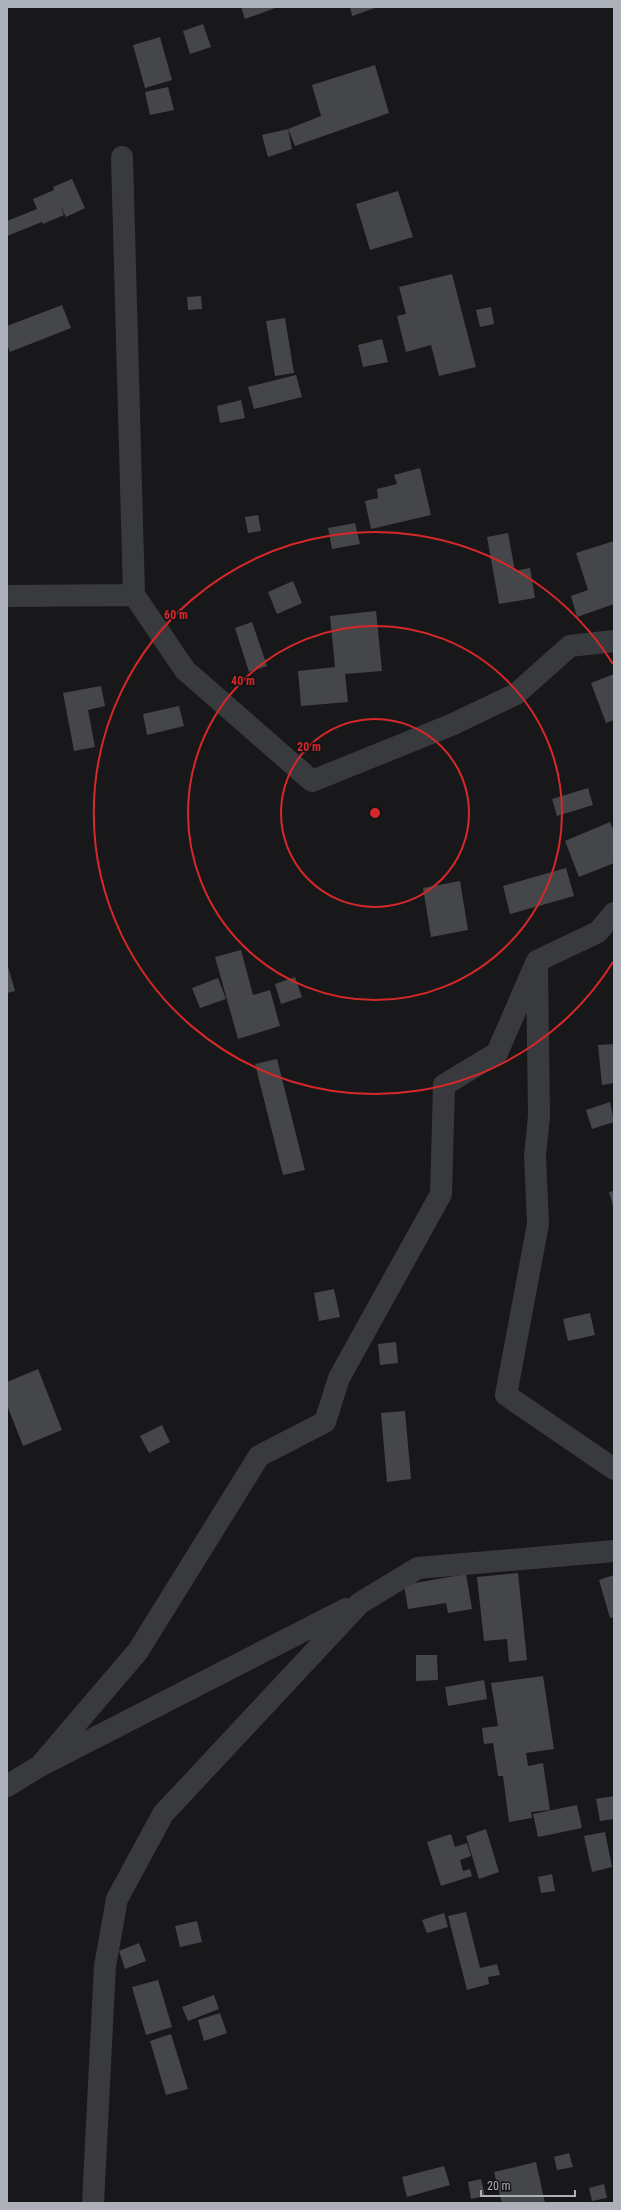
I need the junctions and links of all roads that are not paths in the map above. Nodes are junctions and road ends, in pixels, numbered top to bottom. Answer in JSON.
{"nodes":[{"id":1,"x":122,"y":157,"type":"dead end"},
{"id":2,"x":134,"y":595,"type":"junction"},
{"id":3,"x":7,"y":596,"type":"edge"},
{"id":4,"x":614,"y":641,"type":"edge"},
{"id":5,"x":614,"y":913,"type":"edge"},
{"id":6,"x":537,"y":961,"type":"junction"},
{"id":7,"x":614,"y":1469,"type":"edge"},
{"id":8,"x":614,"y":1551,"type":"edge"},
{"id":9,"x":360,"y":1602,"type":"junction"},
{"id":10,"x":40,"y":1766,"type":"junction"},
{"id":11,"x":7,"y":1786,"type":"edge"},
{"id":12,"x":93,"y":2203,"type":"edge"}],
"edges":[{"from":1,"to":2,"type":"street"},
{"from":2,"to":3,"type":"street"},
{"from":2,"to":4,"type":"street"},
{"from":5,"to":6,"type":"street"},
{"from":6,"to":7,"type":"street"},
{"from":6,"to":10,"type":"street"},
{"from":8,"to":9,"type":"street"},
{"from":9,"to":10,"type":"street"},
{"from":9,"to":12,"type":"street"},
{"from":10,"to":11,"type":"street"}]}
